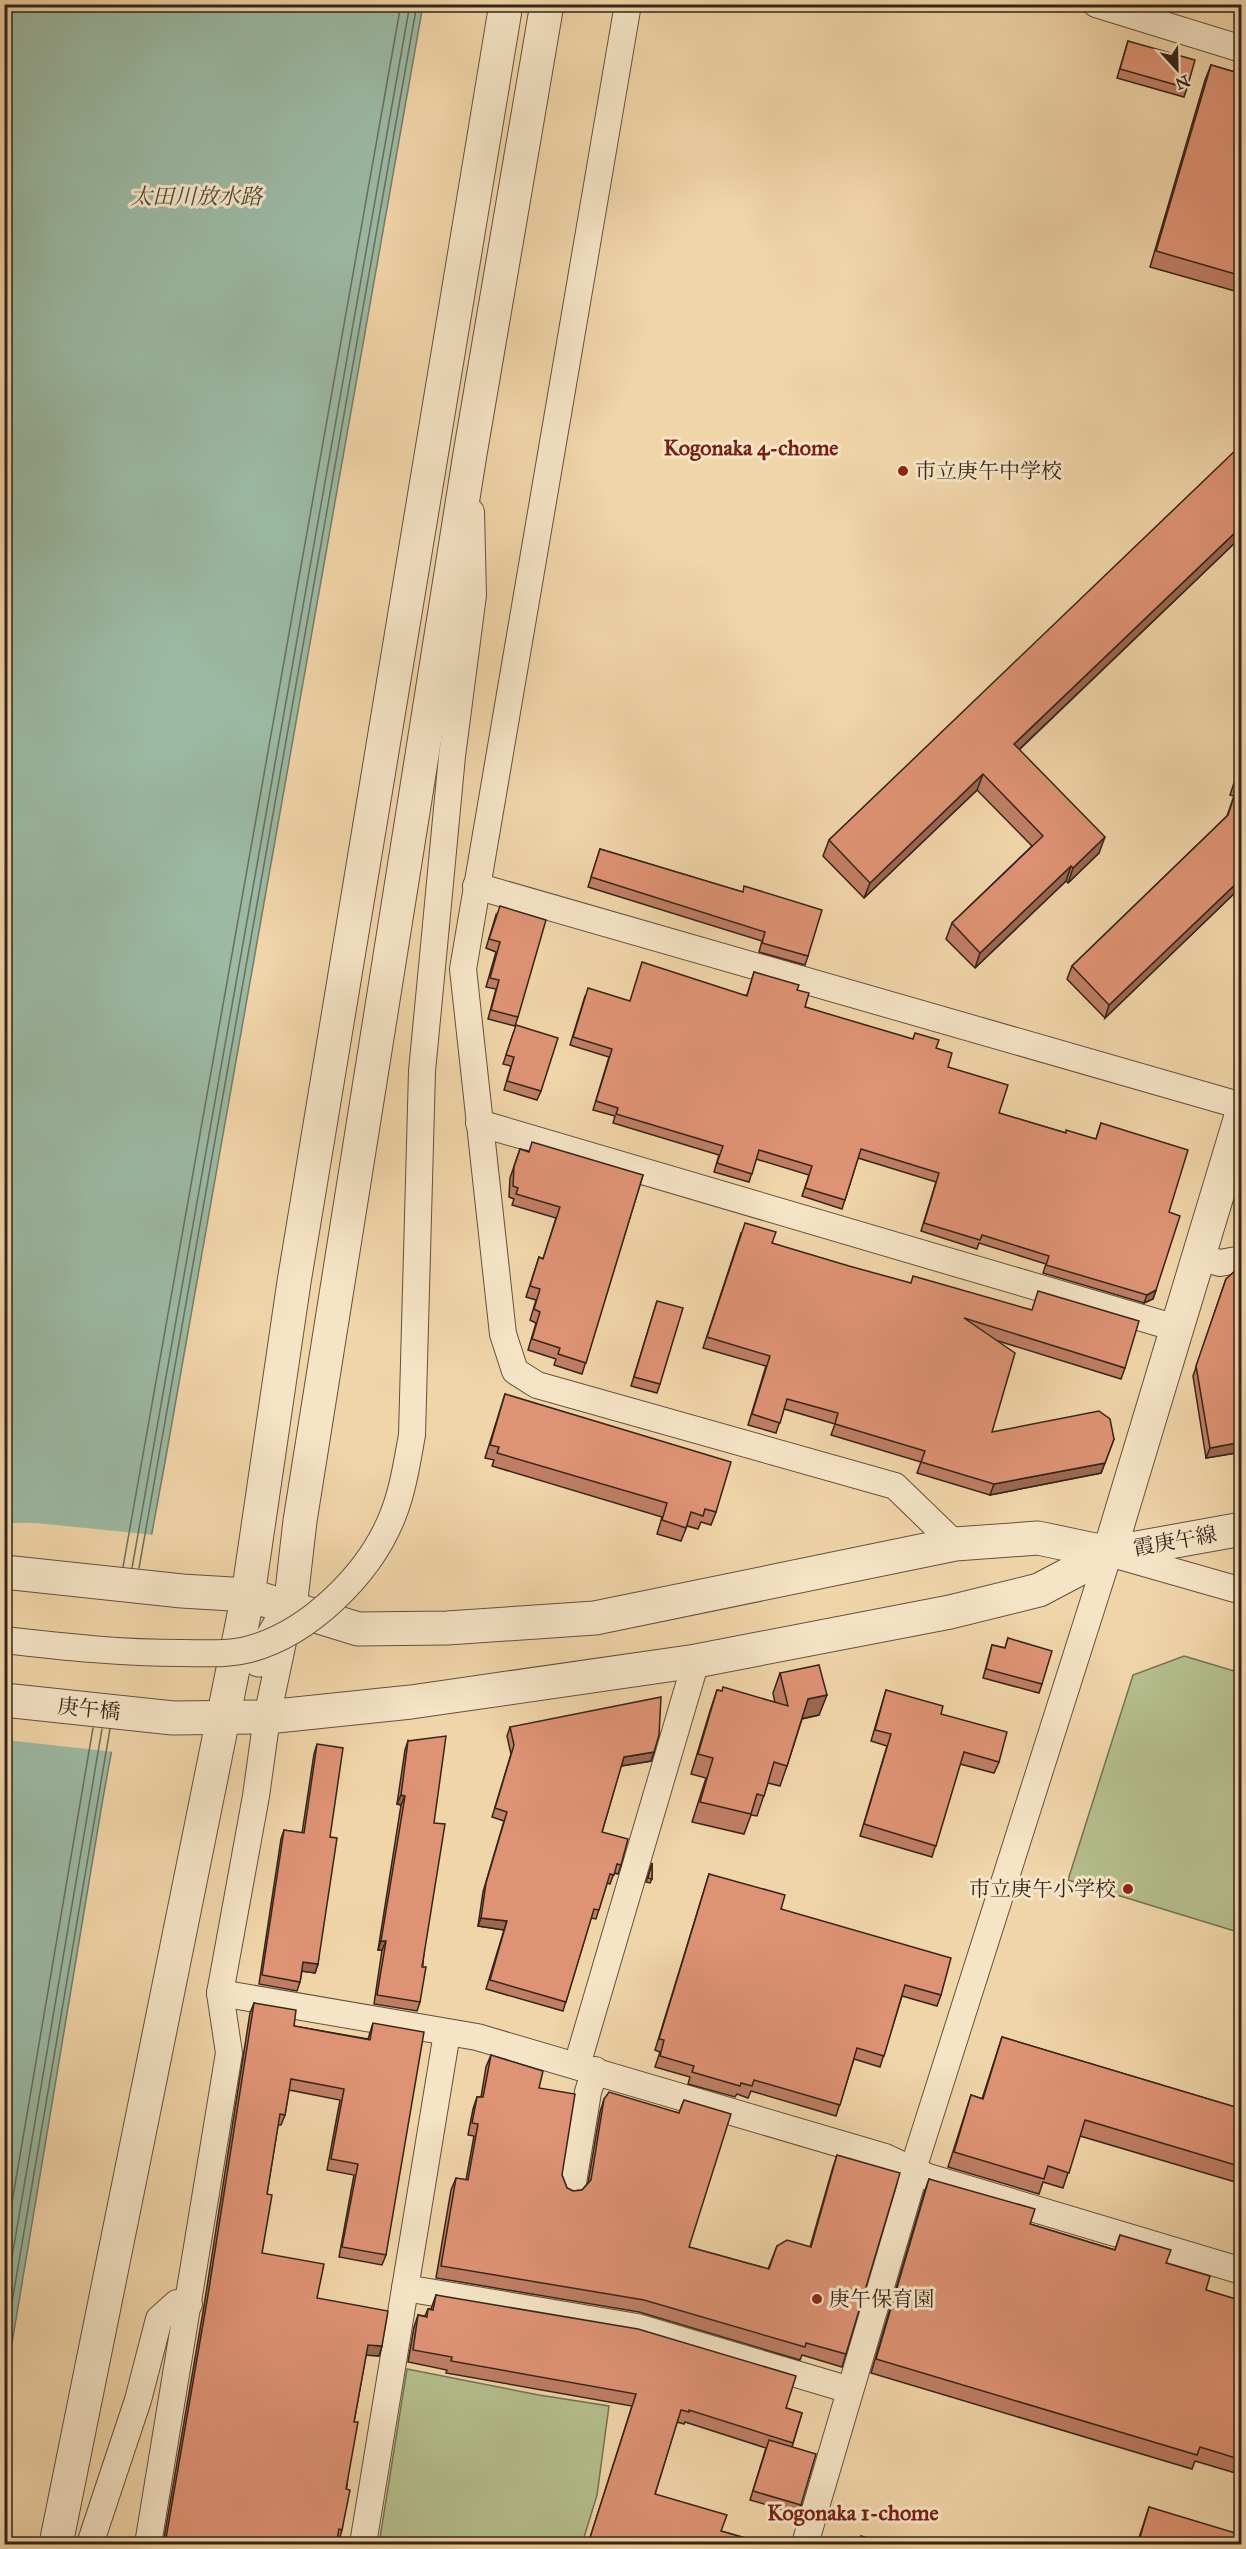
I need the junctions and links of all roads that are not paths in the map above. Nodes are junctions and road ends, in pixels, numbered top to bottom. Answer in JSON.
{"nodes":[{"id":1,"x":507,"y":4,"type":"edge"},
{"id":2,"x":547,"y":4,"type":"edge"},
{"id":3,"x":628,"y":4,"type":"edge"},
{"id":4,"x":1096,"y":4,"type":"edge"},
{"id":5,"x":1242,"y":48,"type":"edge"},
{"id":6,"x":470,"y":454,"type":"junction"},
{"id":7,"x":476,"y":886,"type":"junction"},
{"id":8,"x":1242,"y":1106,"type":"edge"},
{"id":9,"x":1242,"y":1113,"type":"edge"},
{"id":10,"x":479,"y":1123,"type":"junction"},
{"id":11,"x":1198,"y":1257,"type":"junction"},
{"id":12,"x":1242,"y":1259,"type":"edge"},
{"id":13,"x":1176,"y":1328,"type":"junction"},
{"id":14,"x":1242,"y":1529,"type":"edge"},
{"id":15,"x":955,"y":1544,"type":"junction"},
{"id":16,"x":1109,"y":1553,"type":"junction"},
{"id":17,"x":4,"y":1572,"type":"edge"},
{"id":18,"x":1242,"y":1591,"type":"edge"},
{"id":19,"x":248,"y":1595,"type":"junction"},
{"id":20,"x":290,"y":1608,"type":"junction"},
{"id":21,"x":4,"y":1640,"type":"edge"},
{"id":22,"x":696,"y":1661,"type":"junction"},
{"id":23,"x":4,"y":1700,"type":"edge"},
{"id":24,"x":267,"y":1717,"type":"junction"},
{"id":25,"x":224,"y":1718,"type":"junction"},
{"id":26,"x":220,"y":1993,"type":"junction"},
{"id":27,"x":447,"y":2033,"type":"junction"},
{"id":28,"x":586,"y":2067,"type":"junction"},
{"id":29,"x":913,"y":2169,"type":"junction"},
{"id":30,"x":572,"y":2189,"type":"edge"},
{"id":31,"x":1242,"y":2271,"type":"edge"},
{"id":32,"x":405,"y":2288,"type":"junction"},
{"id":33,"x":189,"y":2304,"type":"junction"},
{"id":34,"x":850,"y":2390,"type":"junction"},
{"id":35,"x":56,"y":2544,"type":"edge"},
{"id":36,"x":90,"y":2544,"type":"edge"},
{"id":37,"x":148,"y":2544,"type":"edge"},
{"id":38,"x":363,"y":2544,"type":"edge"},
{"id":39,"x":805,"y":2544,"type":"edge"}],
"edges":[{"from":1,"to":19,"type":"street"},
{"from":2,"to":6,"type":"street"},
{"from":3,"to":7,"type":"street"},
{"from":4,"to":5,"type":"street"},
{"from":6,"to":20,"type":"street"},
{"from":6,"to":21,"type":"street","bridge":true},
{"from":7,"to":8,"type":"street"},
{"from":7,"to":10,"type":"street"},
{"from":9,"to":11,"type":"street"},
{"from":10,"to":13,"type":"street"},
{"from":10,"to":15,"type":"street"},
{"from":11,"to":12,"type":"street"},
{"from":11,"to":13,"type":"street"},
{"from":13,"to":16,"type":"street"},
{"from":14,"to":16,"type":"street","name":"霞庚午線"},
{"from":15,"to":16,"type":"street"},
{"from":15,"to":20,"type":"street"},
{"from":16,"to":18,"type":"street"},
{"from":16,"to":22,"type":"street","name":"庚午橋"},
{"from":16,"to":29,"type":"street"},
{"from":17,"to":19,"type":"street"},
{"from":19,"to":20,"type":"street"},
{"from":19,"to":25,"type":"street"},
{"from":20,"to":24,"type":"street"},
{"from":20,"to":25,"type":"street"},
{"from":22,"to":24,"type":"street","name":"庚午橋"},
{"from":22,"to":28,"type":"street"},
{"from":23,"to":25,"type":"street","name":"庚午橋"},
{"from":24,"to":25,"type":"street","name":"庚午橋"},
{"from":24,"to":26,"type":"street"},
{"from":25,"to":35,"type":"street"},
{"from":26,"to":27,"type":"street"},
{"from":26,"to":33,"type":"street"},
{"from":27,"to":28,"type":"street"},
{"from":27,"to":32,"type":"street"},
{"from":28,"to":29,"type":"street"},
{"from":28,"to":30,"type":"street"},
{"from":29,"to":31,"type":"street"},
{"from":29,"to":34,"type":"street"},
{"from":32,"to":34,"type":"street"},
{"from":32,"to":38,"type":"street"},
{"from":33,"to":36,"type":"street"},
{"from":33,"to":37,"type":"street"},
{"from":34,"to":39,"type":"street"}]}
